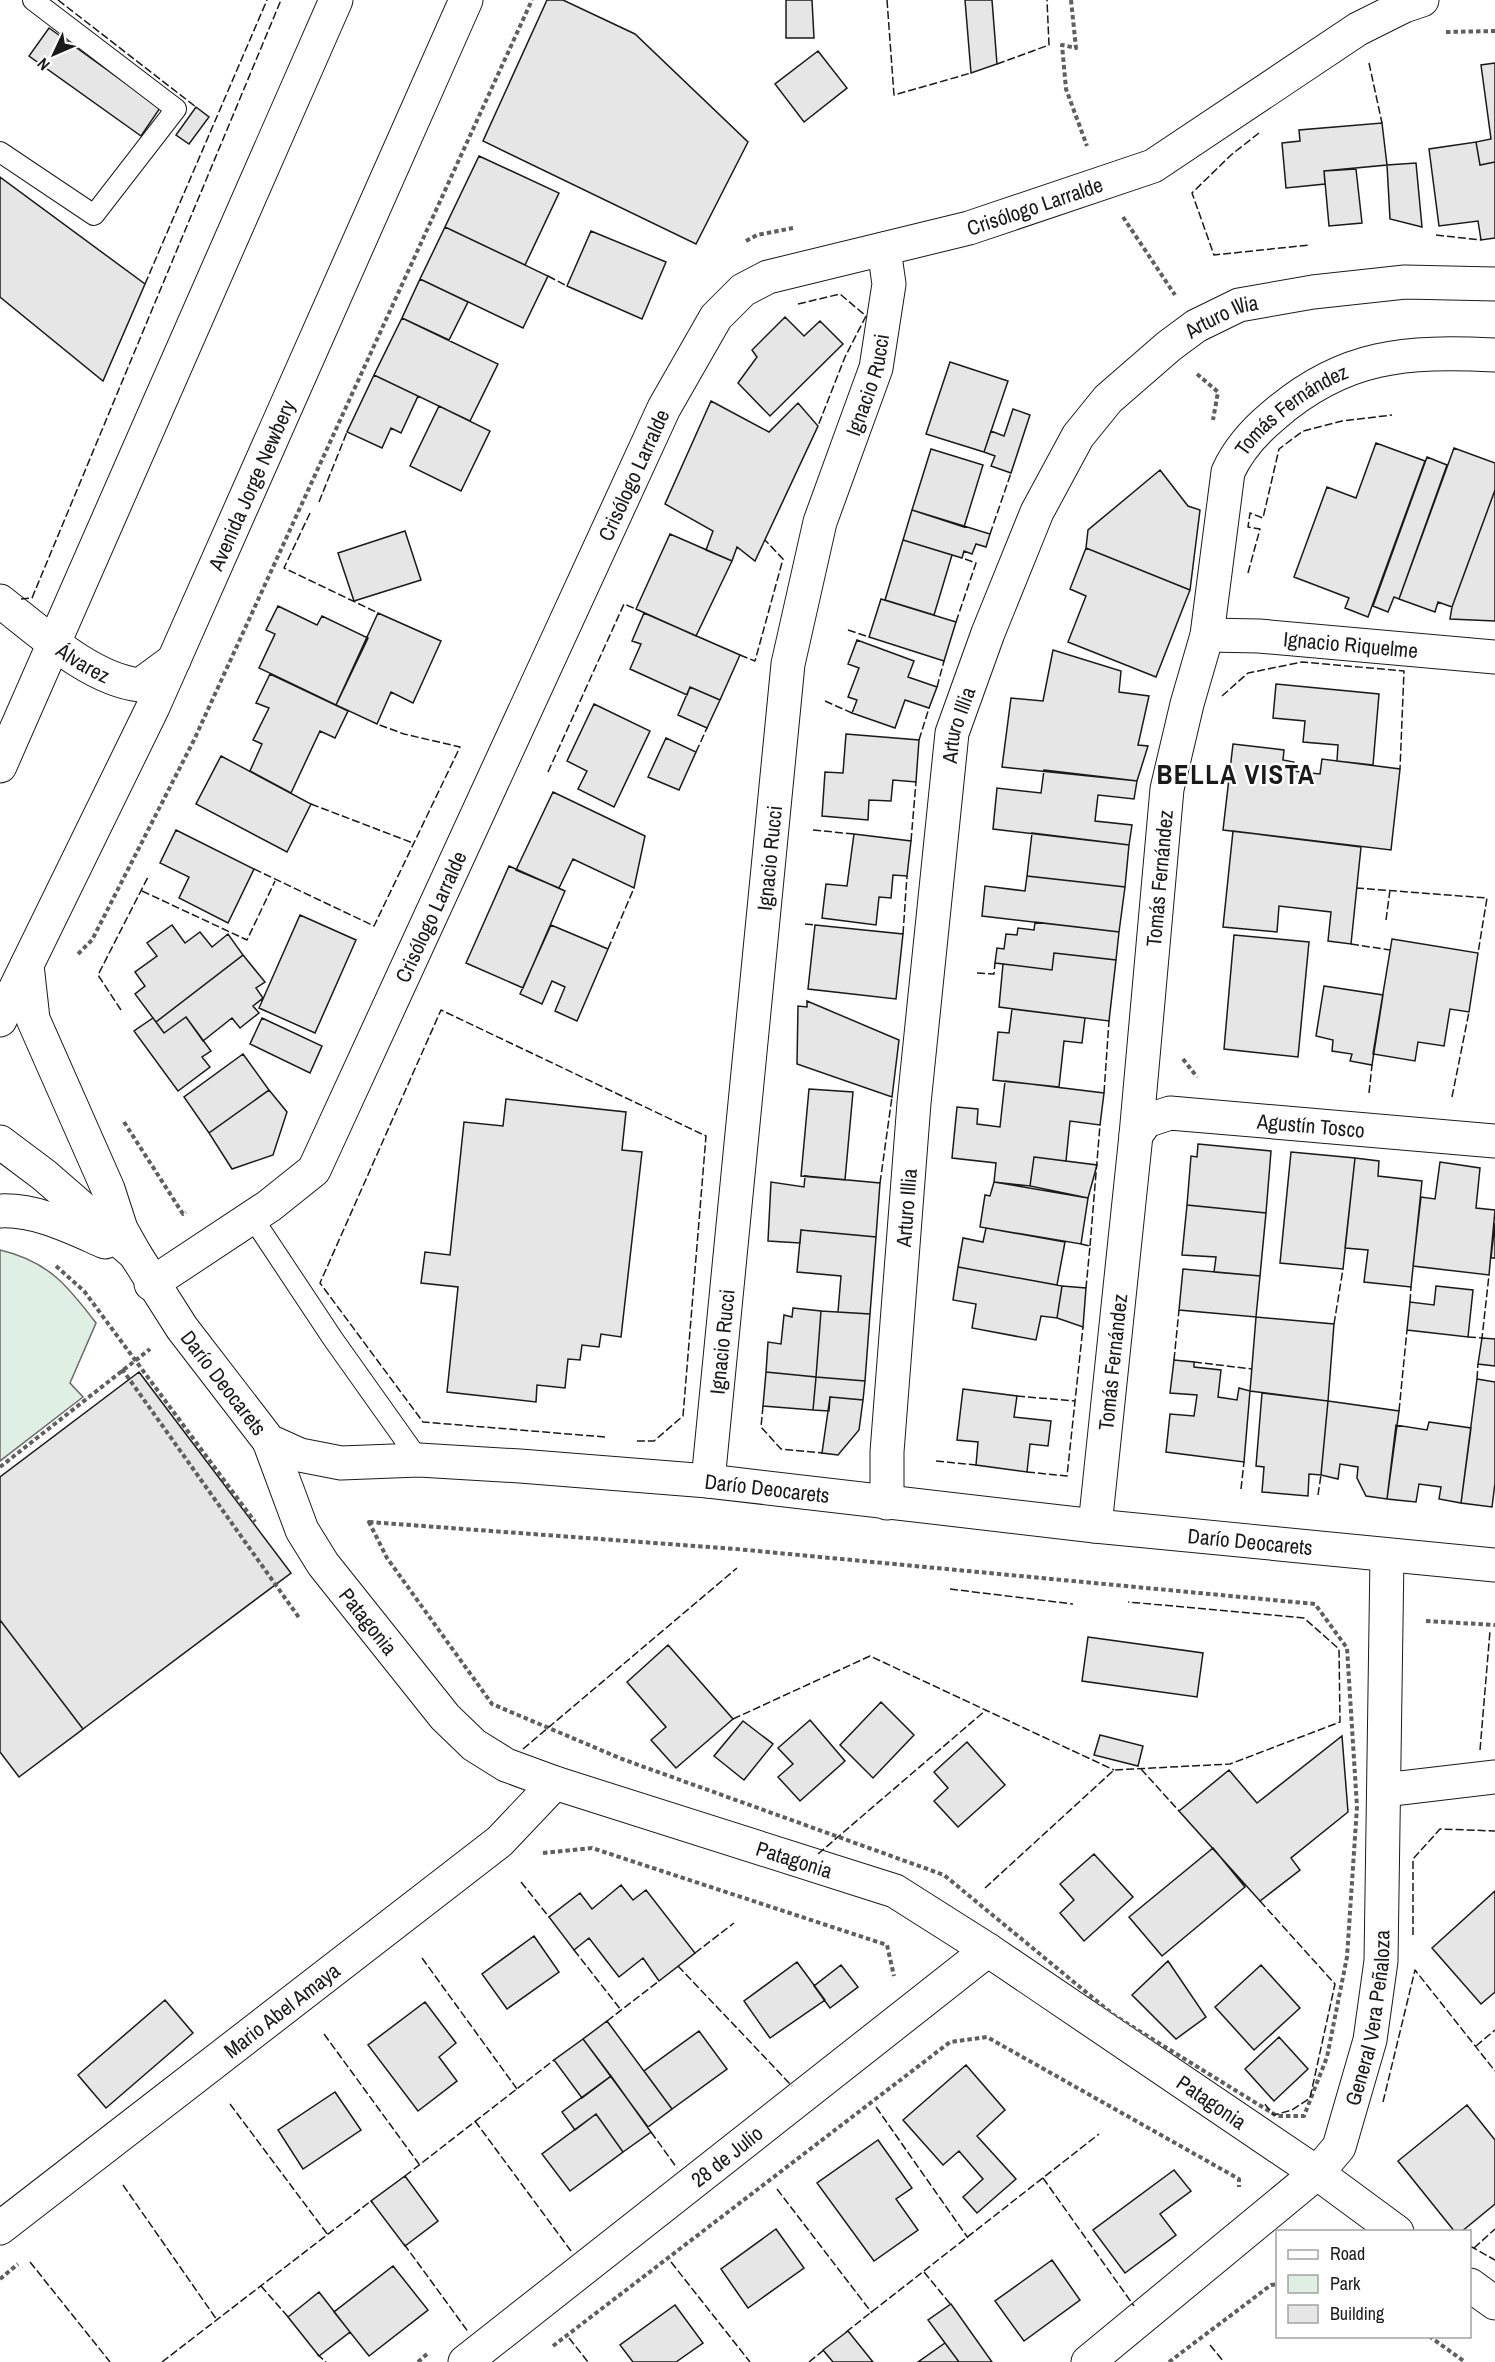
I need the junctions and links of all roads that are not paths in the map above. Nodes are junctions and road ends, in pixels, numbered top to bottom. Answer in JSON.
{"nodes":[{"id":1,"x":33,"y":0,"type":"edge"},
{"id":2,"x":336,"y":0,"type":"edge"},
{"id":3,"x":466,"y":0,"type":"edge"},
{"id":4,"x":1422,"y":0,"type":"edge"},
{"id":5,"x":0,"y":152,"type":"edge"},
{"id":6,"x":884,"y":249,"type":"junction"},
{"id":7,"x":1495,"y":284,"type":"edge"},
{"id":8,"x":1495,"y":355,"type":"edge"},
{"id":9,"x":0,"y":601,"type":"edge"},
{"id":10,"x":1207,"y":636,"type":"junction"},
{"id":11,"x":54,"y":642,"type":"junction"},
{"id":12,"x":1495,"y":657,"type":"edge"},
{"id":13,"x":174,"y":660,"type":"junction"},
{"id":14,"x":0,"y":766,"type":"edge"},
{"id":15,"x":27,"y":965,"type":"junction"},
{"id":16,"x":0,"y":1020,"type":"edge"},
{"id":17,"x":1136,"y":1135,"type":"junction"},
{"id":18,"x":1495,"y":1141,"type":"edge"},
{"id":19,"x":0,"y":1142,"type":"edge"},
{"id":20,"x":0,"y":1211,"type":"edge"},
{"id":21,"x":252,"y":1217,"type":"junction"},
{"id":22,"x":135,"y":1254,"type":"junction"},
{"id":23,"x":151,"y":1284,"type":"junction"},
{"id":24,"x":269,"y":1441,"type":"junction"},
{"id":25,"x":419,"y":1460,"type":"junction"},
{"id":26,"x":708,"y":1481,"type":"junction"},
{"id":27,"x":887,"y":1503,"type":"junction"},
{"id":28,"x":1095,"y":1526,"type":"junction"},
{"id":29,"x":1387,"y":1556,"type":"junction"},
{"id":30,"x":1495,"y":1564,"type":"edge"},
{"id":31,"x":1495,"y":1777,"type":"edge"},
{"id":32,"x":555,"y":1783,"type":"junction"},
{"id":33,"x":1384,"y":1790,"type":"junction"},
{"id":34,"x":988,"y":1950,"type":"junction"},
{"id":35,"x":1317,"y":2174,"type":"junction"},
{"id":36,"x":0,"y":2228,"type":"edge"},
{"id":37,"x":1394,"y":2230,"type":"edge"},
{"id":38,"x":1471,"y":2286,"type":"edge"},
{"id":39,"x":1495,"y":2303,"type":"edge"},
{"id":40,"x":465,"y":2362,"type":"edge"},
{"id":41,"x":1088,"y":2362,"type":"edge"}],
"edges":[{"from":1,"to":5,"type":"lane"},
{"from":2,"to":11,"type":"main road"},
{"from":3,"to":13,"type":"main road","name":"Avenida Jorge Newbery"},
{"from":4,"to":6,"type":"main road","name":"Crisólogo Larralde"},
{"from":6,"to":21,"type":"main road","name":"Crisólogo Larralde"},
{"from":6,"to":26,"type":"main road","name":"Ignacio Rucci"},
{"from":7,"to":27,"type":"main road","name":"Arturo Illia"},
{"from":8,"to":10,"type":"main road","name":"Tomás Fernández"},
{"from":9,"to":11,"type":"main road","name":"Álvarez"},
{"from":10,"to":12,"type":"main road","name":"Ignacio Riquelme"},
{"from":10,"to":17,"type":"main road","name":"Tomás Fernández"},
{"from":11,"to":13,"type":"main road","name":"Álvarez"},
{"from":11,"to":14,"type":"main road"},
{"from":13,"to":15,"type":"main road","name":"Avenida Jorge Newbery"},
{"from":15,"to":16,"type":"main road","name":"Avenida Jorge Newbery"},
{"from":15,"to":22,"type":"main road","name":"Darío Deocarets"},
{"from":17,"to":18,"type":"main road","name":"Agustín Tosco"},
{"from":17,"to":28,"type":"main road","name":"Tomás Fernández"},
{"from":19,"to":22,"type":"main road"},
{"from":20,"to":22,"type":"main road"},
{"from":21,"to":23,"type":"main road","name":"Crisólogo Larralde"},
{"from":21,"to":25,"type":"lane"},
{"from":22,"to":23,"type":"main road","name":"Darío Deocarets"},
{"from":23,"to":24,"type":"main road","name":"Darío Deocarets"},
{"from":24,"to":25,"type":"main road","name":"Darío Deocarets"},
{"from":24,"to":32,"type":"main road","name":"Patagonia"},
{"from":25,"to":26,"type":"main road","name":"Darío Deocarets"},
{"from":26,"to":27,"type":"main road","name":"Darío Deocarets"},
{"from":27,"to":28,"type":"main road","name":"Darío Deocarets"},
{"from":28,"to":29,"type":"main road","name":"Darío Deocarets"},
{"from":29,"to":30,"type":"main road","name":"Darío Deocarets"},
{"from":29,"to":33,"type":"main road","name":"General Vera Peñaloza"},
{"from":31,"to":33,"type":"main road"},
{"from":32,"to":34,"type":"main road","name":"Patagonia"},
{"from":32,"to":36,"type":"main road","name":"Mario Abel Amaya"},
{"from":33,"to":35,"type":"main road","name":"General Vera Peñaloza"},
{"from":34,"to":35,"type":"main road","name":"Patagonia"},
{"from":34,"to":40,"type":"main road","name":"28 de Julio"},
{"from":35,"to":37,"type":"main road","name":"Patagonia"},
{"from":35,"to":41,"type":"main road","name":"General Vera Peñaloza"},
{"from":38,"to":39,"type":"main road"}]}
